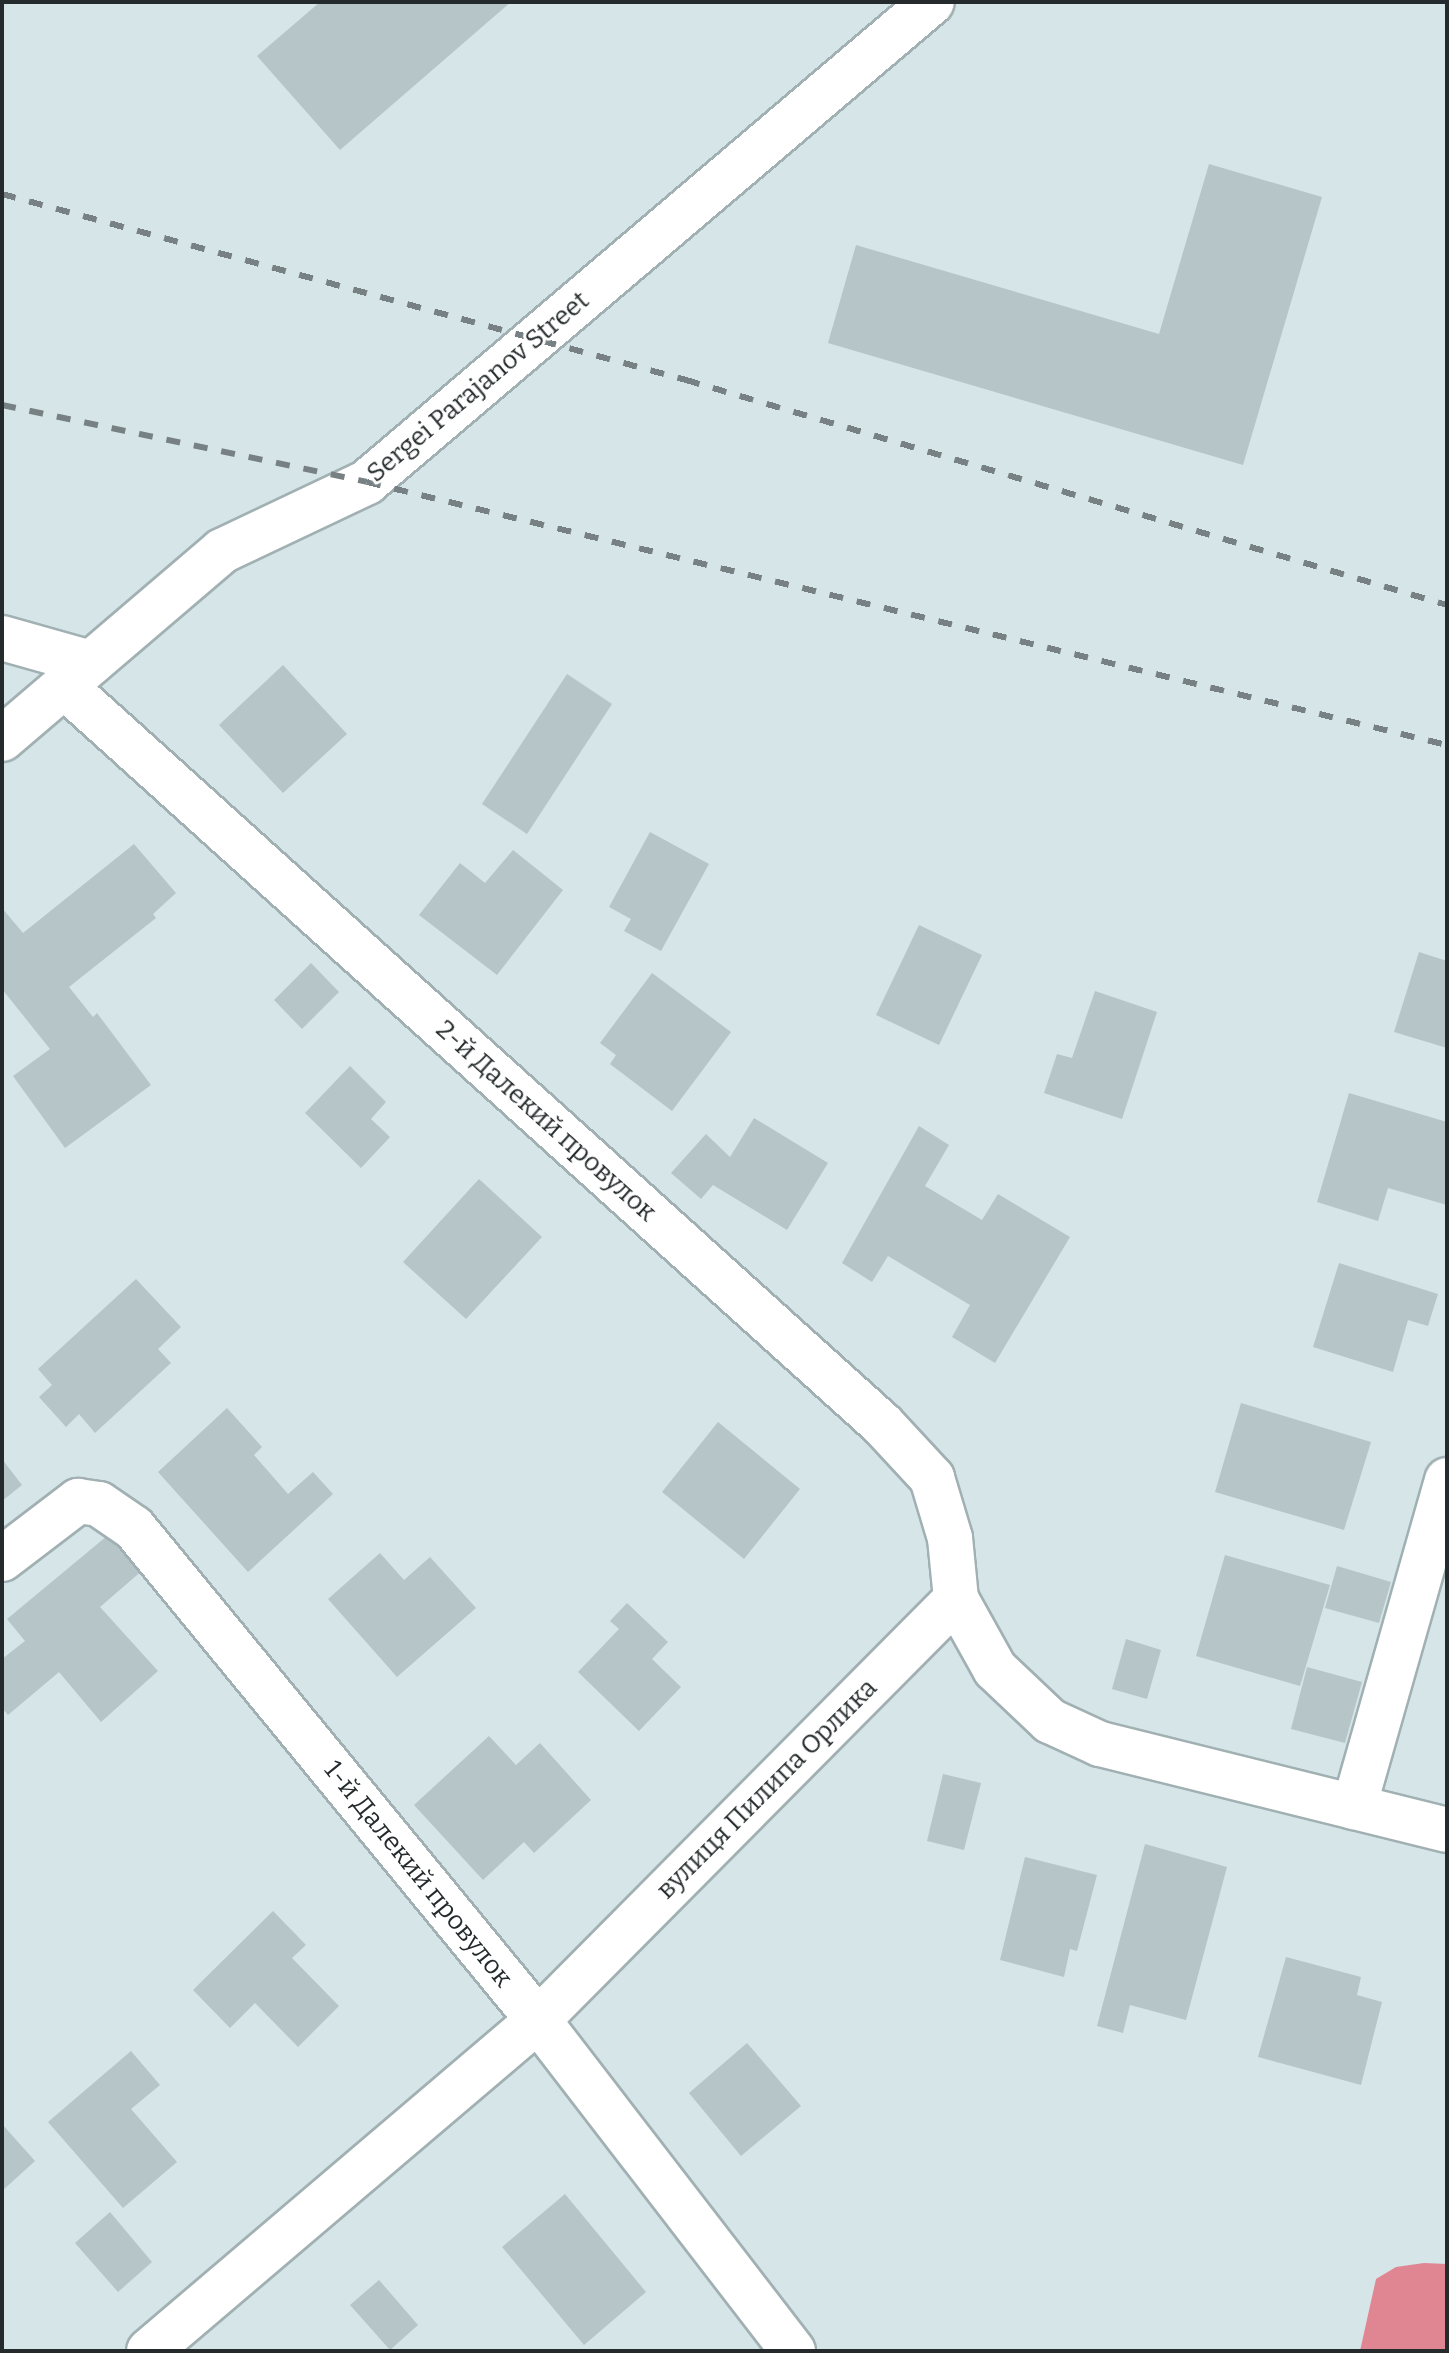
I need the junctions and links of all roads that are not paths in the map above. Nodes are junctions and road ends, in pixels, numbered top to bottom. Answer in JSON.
{"nodes":[{"id":1,"x":932,"y":2,"type":"edge"},
{"id":2,"x":2,"y":638,"type":"edge"},
{"id":3,"x":77,"y":675,"type":"junction"},
{"id":4,"x":2,"y":739,"type":"edge"},
{"id":5,"x":1447,"y":1480,"type":"edge"},
{"id":6,"x":2,"y":1559,"type":"edge"},
{"id":7,"x":956,"y":1599,"type":"junction"},
{"id":8,"x":1354,"y":1807,"type":"junction"},
{"id":9,"x":1447,"y":1830,"type":"edge"},
{"id":10,"x":538,"y":2020,"type":"junction"},
{"id":11,"x":149,"y":2351,"type":"edge"},
{"id":12,"x":793,"y":2351,"type":"edge"}],
"edges":[{"from":1,"to":3,"type":"street","name":"Sergei Parajanov Street"},
{"from":2,"to":3,"type":"street"},
{"from":3,"to":4,"type":"street","name":"Sergei Parajanov Street"},
{"from":3,"to":7,"type":"street","name":"2-й Далекий провулок"},
{"from":5,"to":8,"type":"street"},
{"from":6,"to":10,"type":"street","name":"1-й Далекий провулок"},
{"from":7,"to":8,"type":"street"},
{"from":7,"to":10,"type":"street","name":"вулиця Пилипа Орлика"},
{"from":8,"to":9,"type":"street"},
{"from":10,"to":11,"type":"street","name":"вулиця Пилипа Орлика"},
{"from":10,"to":12,"type":"street","name":"1-й Далекий провулок"}]}
